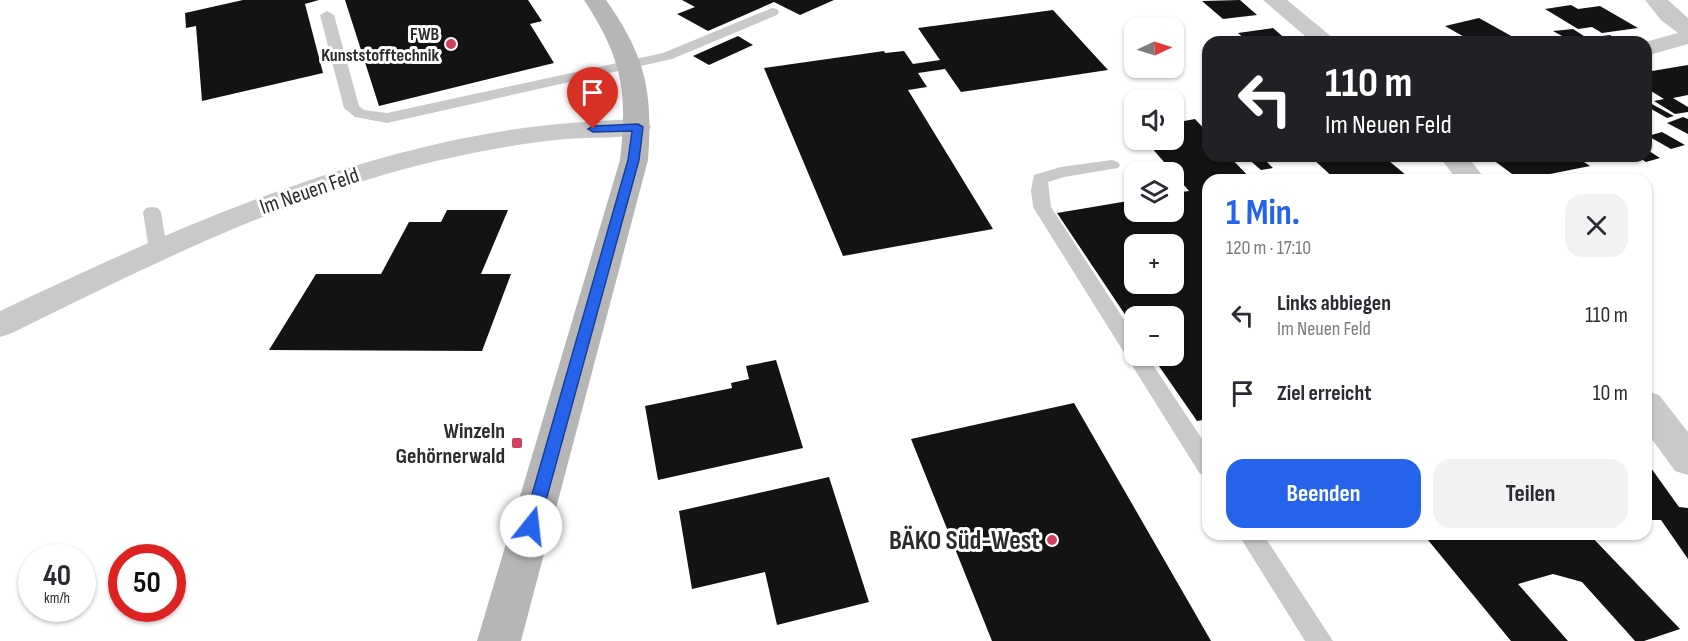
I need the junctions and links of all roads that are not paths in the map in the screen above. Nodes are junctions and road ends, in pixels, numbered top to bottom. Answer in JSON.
{"nodes":[{"id":1,"x":595,"y":0,"type":"edge"},
{"id":2,"x":1274,"y":0,"type":"edge"},
{"id":3,"x":1656,"y":0,"type":"edge"},
{"id":4,"x":772,"y":12,"type":"dead end"},
{"id":5,"x":327,"y":15,"type":"dead end"},
{"id":6,"x":1688,"y":29,"type":"edge"},
{"id":7,"x":1319,"y":36,"type":"edge"},
{"id":8,"x":1688,"y":37,"type":"edge"},
{"id":9,"x":1652,"y":47,"type":"edge"},
{"id":10,"x":632,"y":64,"type":"junction"},
{"id":11,"x":638,"y":127,"type":"junction"},
{"id":12,"x":1458,"y":162,"type":"edge"},
{"id":13,"x":1112,"y":165,"type":"dead end"},
{"id":14,"x":1467,"y":174,"type":"edge"},
{"id":15,"x":152,"y":212,"type":"dead end"},
{"id":16,"x":158,"y":250,"type":"junction"},
{"id":17,"x":0,"y":325,"type":"edge"},
{"id":18,"x":1124,"y":335,"type":"edge"},
{"id":19,"x":1143,"y":366,"type":"edge"},
{"id":20,"x":1652,"y":413,"type":"edge"},
{"id":21,"x":1202,"y":458,"type":"edge"},
{"id":22,"x":1688,"y":460,"type":"edge"},
{"id":23,"x":1255,"y":540,"type":"edge"},
{"id":24,"x":499,"y":641,"type":"edge"},
{"id":25,"x":1320,"y":641,"type":"edge"}],
"edges":[{"from":1,"to":10,"type":"main road"},
{"from":2,"to":7,"type":"street"},
{"from":3,"to":6,"type":"street"},
{"from":4,"to":10,"type":"lane"},
{"from":5,"to":10,"type":"lane"},
{"from":8,"to":9,"type":"street"},
{"from":10,"to":11,"type":"main road"},
{"from":11,"to":16,"type":"street","name":"Im Neuen Feld"},
{"from":11,"to":24,"type":"main road"},
{"from":12,"to":14,"type":"street"},
{"from":13,"to":18,"type":"lane"},
{"from":15,"to":16,"type":"lane"},
{"from":16,"to":17,"type":"street","name":"Im Neuen Feld"},
{"from":19,"to":21,"type":"lane"},
{"from":20,"to":22,"type":"street"},
{"from":23,"to":25,"type":"lane"}]}
